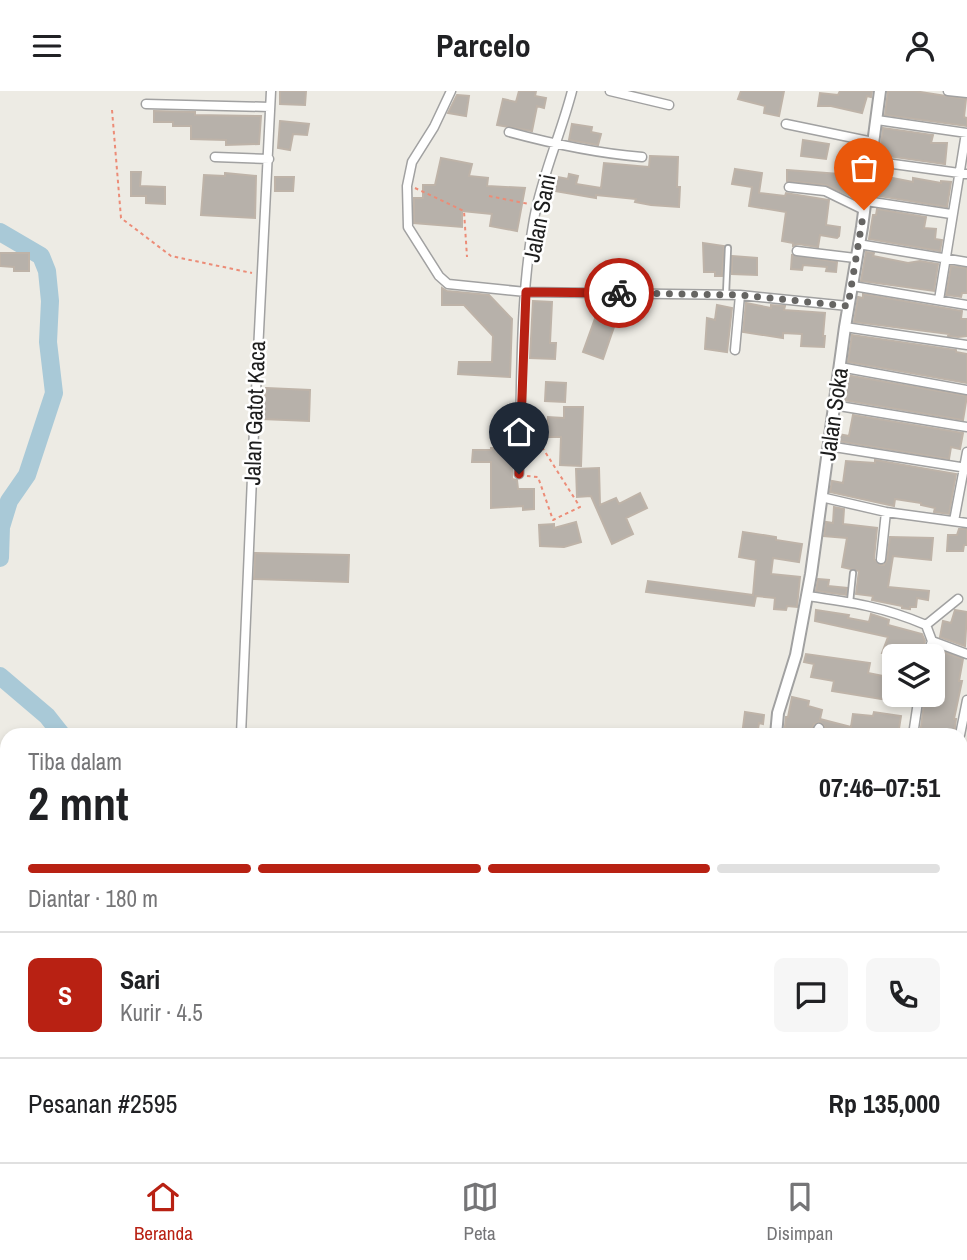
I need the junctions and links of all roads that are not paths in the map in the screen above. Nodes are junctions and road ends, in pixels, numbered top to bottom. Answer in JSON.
{"nodes":[{"id":1,"x":271,"y":91,"type":"edge"},
{"id":2,"x":452,"y":91,"type":"edge"},
{"id":3,"x":572,"y":91,"type":"edge"},
{"id":4,"x":610,"y":91,"type":"edge"},
{"id":5,"x":880,"y":91,"type":"edge"},
{"id":6,"x":948,"y":91,"type":"edge"},
{"id":7,"x":967,"y":93,"type":"edge"},
{"id":8,"x":146,"y":104,"type":"dead end"},
{"id":9,"x":669,"y":105,"type":"dead end"},
{"id":10,"x":270,"y":107,"type":"junction"},
{"id":11,"x":877,"y":120,"type":"junction"},
{"id":12,"x":786,"y":124,"type":"dead end"},
{"id":13,"x":509,"y":132,"type":"dead end"},
{"id":14,"x":966,"y":133,"type":"edge"},
{"id":15,"x":873,"y":142,"type":"junction"},
{"id":16,"x":555,"y":144,"type":"junction"},
{"id":17,"x":215,"y":156,"type":"dead end"},
{"id":18,"x":642,"y":157,"type":"dead end"},
{"id":19,"x":269,"y":159,"type":"junction"},
{"id":20,"x":871,"y":161,"type":"junction"},
{"id":21,"x":963,"y":174,"type":"edge"},
{"id":22,"x":789,"y":187,"type":"dead end"},
{"id":23,"x":865,"y":205,"type":"junction"},
{"id":24,"x":951,"y":214,"type":"junction"},
{"id":25,"x":858,"y":244,"type":"junction"},
{"id":26,"x":728,"y":248,"type":"dead end"},
{"id":27,"x":797,"y":251,"type":"dead end"},
{"id":28,"x":855,"y":258,"type":"junction"},
{"id":29,"x":944,"y":259,"type":"junction"},
{"id":30,"x":967,"y":262,"type":"edge"},
{"id":31,"x":853,"y":286,"type":"junction"},
{"id":32,"x":526,"y":292,"type":"junction"},
{"id":33,"x":726,"y":294,"type":"junction"},
{"id":34,"x":740,"y":295,"type":"junction"},
{"id":35,"x":939,"y":300,"type":"junction"},
{"id":36,"x":967,"y":305,"type":"edge"},
{"id":37,"x":848,"y":306,"type":"junction"},
{"id":38,"x":845,"y":327,"type":"junction"},
{"id":39,"x":967,"y":345,"type":"edge"},
{"id":40,"x":735,"y":350,"type":"dead end"},
{"id":41,"x":840,"y":367,"type":"junction"},
{"id":42,"x":967,"y":390,"type":"edge"},
{"id":43,"x":833,"y":405,"type":"junction"},
{"id":44,"x":967,"y":427,"type":"edge"},
{"id":45,"x":828,"y":446,"type":"junction"},
{"id":46,"x":967,"y":452,"type":"edge"},
{"id":47,"x":965,"y":468,"type":"edge"},
{"id":48,"x":519,"y":474,"type":"road end"},
{"id":49,"x":821,"y":497,"type":"junction"},
{"id":50,"x":886,"y":512,"type":"junction"},
{"id":51,"x":954,"y":521,"type":"junction"},
{"id":52,"x":967,"y":523,"type":"edge"},
{"id":53,"x":881,"y":559,"type":"dead end"},
{"id":54,"x":853,"y":573,"type":"dead end"},
{"id":55,"x":807,"y":596,"type":"junction"},
{"id":56,"x":958,"y":599,"type":"dead end"},
{"id":57,"x":850,"y":602,"type":"junction"},
{"id":58,"x":926,"y":625,"type":"junction"},
{"id":59,"x":932,"y":641,"type":"junction"},
{"id":60,"x":931,"y":644,"type":"edge"},
{"id":61,"x":967,"y":654,"type":"edge"},
{"id":62,"x":967,"y":700,"type":"edge"},
{"id":63,"x":917,"y":707,"type":"edge"},
{"id":64,"x":241,"y":728,"type":"edge"},
{"id":65,"x":777,"y":728,"type":"edge"},
{"id":66,"x":914,"y":728,"type":"edge"},
{"id":67,"x":961,"y":728,"type":"edge"}],
"edges":[{"from":1,"to":10,"type":"street","name":"Jalan Gatot Kaca"},
{"from":2,"to":32,"type":"street"},
{"from":3,"to":16,"type":"street","name":"Jalan Sani"},
{"from":4,"to":9,"type":"street"},
{"from":5,"to":11,"type":"street","name":"Jalan Soka"},
{"from":6,"to":7,"type":"street"},
{"from":8,"to":10,"type":"street"},
{"from":10,"to":19,"type":"street","name":"Jalan Gatot Kaca"},
{"from":11,"to":14,"type":"street"},
{"from":11,"to":15,"type":"street","name":"Jalan Soka"},
{"from":12,"to":15,"type":"street"},
{"from":13,"to":16,"type":"street"},
{"from":14,"to":21,"type":"street"},
{"from":15,"to":20,"type":"street","name":"Jalan Soka"},
{"from":16,"to":18,"type":"street"},
{"from":16,"to":32,"type":"street","name":"Jalan Sani"},
{"from":17,"to":19,"type":"street"},
{"from":19,"to":64,"type":"street","name":"Jalan Gatot Kaca"},
{"from":20,"to":21,"type":"street"},
{"from":20,"to":23,"type":"street","name":"Jalan Soka"},
{"from":21,"to":24,"type":"street"},
{"from":22,"to":23,"type":"street"},
{"from":23,"to":24,"type":"street"},
{"from":23,"to":25,"type":"street","name":"Jalan Soka"},
{"from":24,"to":29,"type":"street"},
{"from":25,"to":28,"type":"street","name":"Jalan Soka"},
{"from":25,"to":29,"type":"street"},
{"from":26,"to":33,"type":"lane"},
{"from":27,"to":28,"type":"street"},
{"from":28,"to":31,"type":"street","name":"Jalan Soka"},
{"from":29,"to":30,"type":"street"},
{"from":29,"to":35,"type":"street"},
{"from":31,"to":35,"type":"street"},
{"from":31,"to":37,"type":"street","name":"Jalan Soka"},
{"from":32,"to":33,"type":"street"},
{"from":32,"to":48,"type":"street","name":"Jalan Sani"},
{"from":33,"to":34,"type":"street"},
{"from":34,"to":37,"type":"street"},
{"from":34,"to":40,"type":"street"},
{"from":35,"to":36,"type":"street"},
{"from":37,"to":38,"type":"street","name":"Jalan Soka"},
{"from":38,"to":39,"type":"street"},
{"from":38,"to":41,"type":"street","name":"Jalan Soka"},
{"from":41,"to":42,"type":"street"},
{"from":41,"to":43,"type":"street","name":"Jalan Soka"},
{"from":43,"to":44,"type":"street"},
{"from":43,"to":45,"type":"street","name":"Jalan Soka"},
{"from":45,"to":47,"type":"street"},
{"from":45,"to":49,"type":"street","name":"Jalan Soka"},
{"from":46,"to":47,"type":"street"},
{"from":47,"to":51,"type":"street"},
{"from":49,"to":50,"type":"street"},
{"from":49,"to":55,"type":"street","name":"Jalan Soka"},
{"from":50,"to":51,"type":"street"},
{"from":50,"to":53,"type":"street"},
{"from":51,"to":52,"type":"street"},
{"from":54,"to":57,"type":"lane"},
{"from":55,"to":57,"type":"street"},
{"from":55,"to":65,"type":"street","name":"Jalan Soka"},
{"from":56,"to":58,"type":"street"},
{"from":57,"to":58,"type":"street"},
{"from":58,"to":59,"type":"street"},
{"from":59,"to":60,"type":"street"},
{"from":59,"to":61,"type":"street"},
{"from":62,"to":67,"type":"street"},
{"from":63,"to":66,"type":"street"}]}
